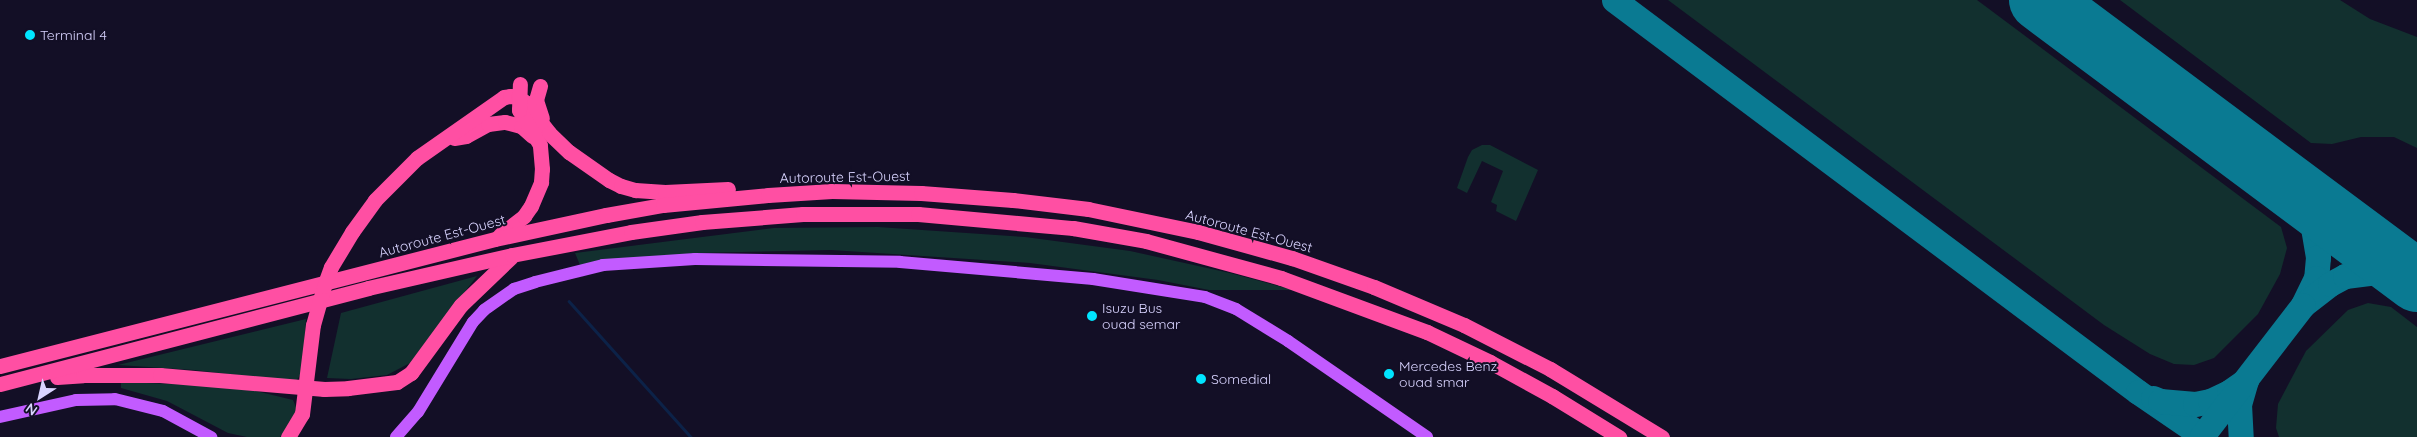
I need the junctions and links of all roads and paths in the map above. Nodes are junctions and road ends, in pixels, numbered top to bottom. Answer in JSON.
{"nodes":[{"id":1,"x":540,"y":86,"type":"dead end"},
{"id":2,"x":520,"y":91,"type":"junction"},
{"id":3,"x":549,"y":133,"type":"junction"},
{"id":4,"x":454,"y":138,"type":"junction"},
{"id":5,"x":542,"y":156,"type":"junction"},
{"id":6,"x":832,"y":191,"type":"junction"},
{"id":7,"x":354,"y":234,"type":"junction"},
{"id":8,"x":495,"y":239,"type":"junction"},
{"id":9,"x":512,"y":255,"type":"junction"},
{"id":10,"x":0,"y":366,"type":"edge"},
{"id":11,"x":4,"y":383,"type":"edge"},
{"id":12,"x":309,"y":388,"type":"junction"},
{"id":13,"x":0,"y":417,"type":"edge"},
{"id":14,"x":200,"y":434,"type":"edge"},
{"id":15,"x":211,"y":437,"type":"edge"},
{"id":16,"x":288,"y":437,"type":"edge"},
{"id":17,"x":296,"y":437,"type":"edge"},
{"id":18,"x":396,"y":437,"type":"edge"},
{"id":19,"x":1427,"y":437,"type":"edge"},
{"id":20,"x":1619,"y":437,"type":"edge"},
{"id":21,"x":1662,"y":437,"type":"edge"}],
"edges":[{"from":1,"to":3,"type":"highway"},
{"from":2,"to":3,"type":"highway"},
{"from":2,"to":4,"type":"highway"},
{"from":2,"to":5,"type":"highway"},
{"from":2,"to":7,"type":"highway"},
{"from":3,"to":6,"type":"highway"},
{"from":4,"to":5,"type":"highway"},
{"from":4,"to":7,"type":"highway"},
{"from":5,"to":8,"type":"highway"},
{"from":6,"to":8,"type":"highway","name":"Autoroute Est-Ouest"},
{"from":6,"to":21,"type":"highway","name":"Autoroute Est-Ouest"},
{"from":7,"to":12,"type":"highway","bridge":true},
{"from":8,"to":10,"type":"highway","name":"Autoroute Est-Ouest"},
{"from":9,"to":11,"type":"highway"},
{"from":9,"to":12,"type":"highway"},
{"from":9,"to":20,"type":"highway"},
{"from":11,"to":12,"type":"highway"},
{"from":12,"to":16,"type":"highway"},
{"from":12,"to":17,"type":"highway"},
{"from":13,"to":14,"type":"main road"},
{"from":14,"to":15,"type":"main road"},
{"from":18,"to":19,"type":"main road"}]}
